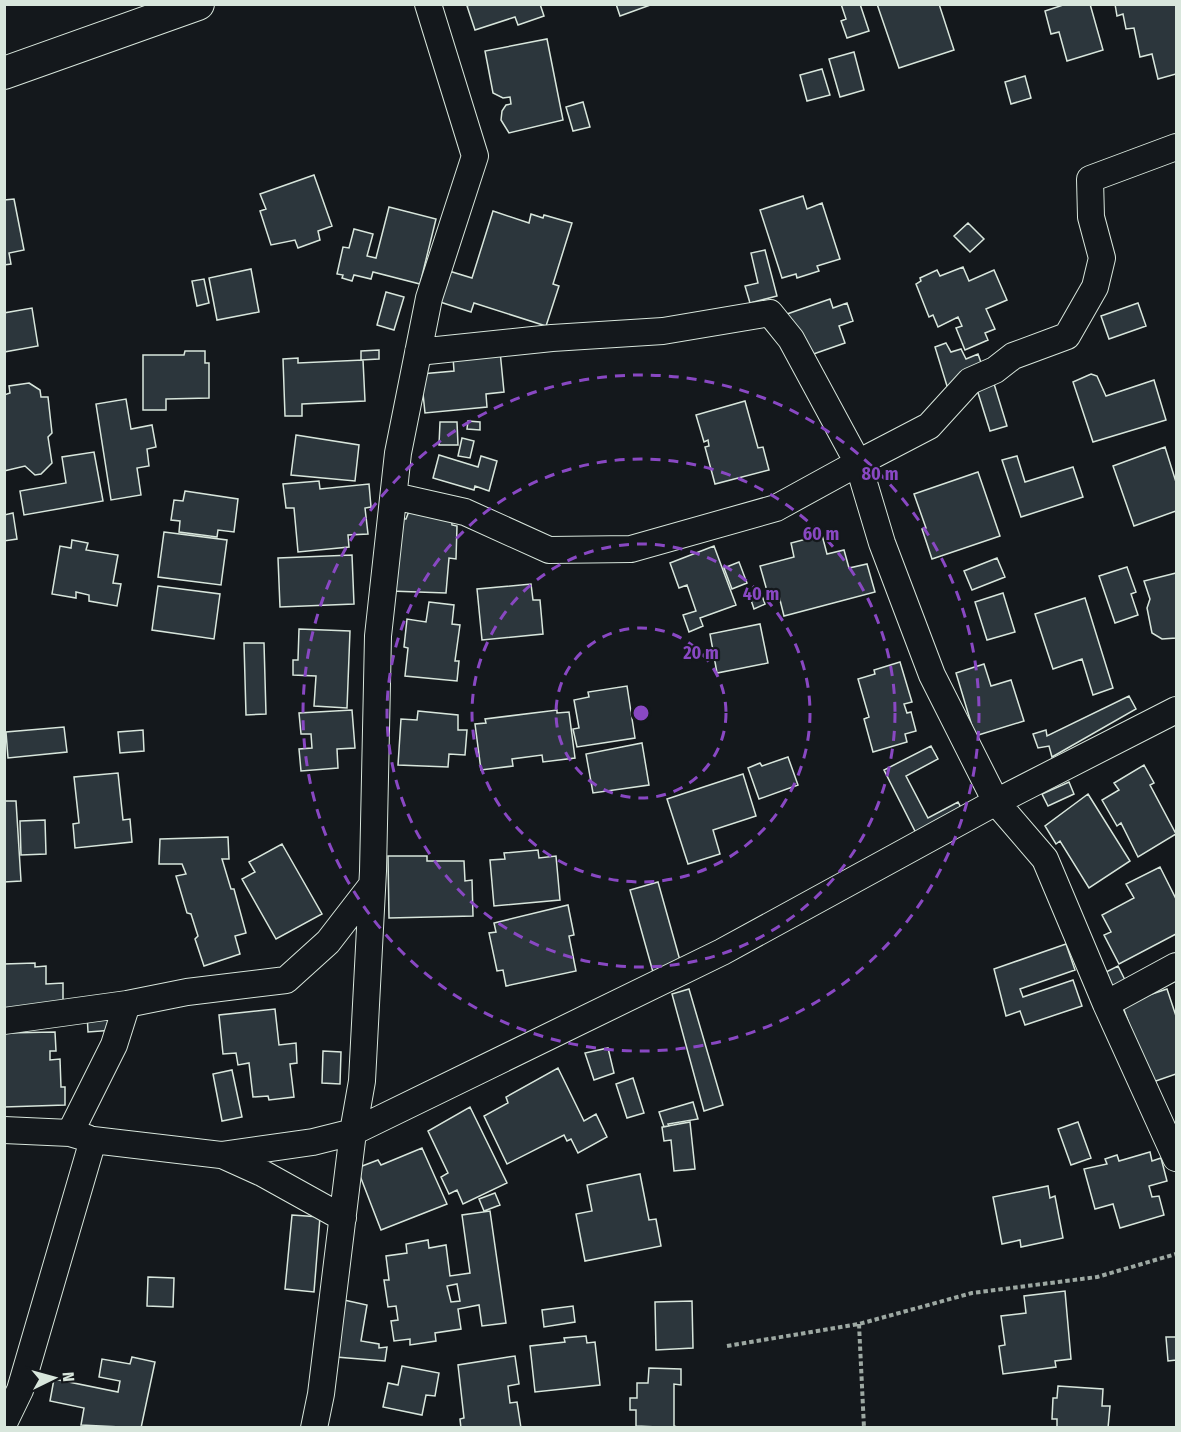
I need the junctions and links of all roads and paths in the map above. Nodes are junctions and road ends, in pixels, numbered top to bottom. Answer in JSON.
{"nodes":[{"id":1,"x":198,"y":4,"type":"edge"},
{"id":2,"x":428,"y":4,"type":"edge"},
{"id":3,"x":4,"y":73,"type":"edge"},
{"id":4,"x":1176,"y":147,"type":"edge"},
{"id":5,"x":418,"y":352,"type":"junction"},
{"id":6,"x":858,"y":463,"type":"junction"},
{"id":7,"x":394,"y":496,"type":"junction"},
{"id":8,"x":1176,"y":710,"type":"edge"},
{"id":9,"x":996,"y":802,"type":"junction"},
{"id":10,"x":372,"y":885,"type":"junction"},
{"id":11,"x":1176,"y":966,"type":"edge"},
{"id":12,"x":127,"y":1004,"type":"junction"},
{"id":13,"x":1106,"y":1004,"type":"junction"},
{"id":14,"x":4,"y":1020,"type":"edge"},
{"id":15,"x":4,"y":1130,"type":"edge"},
{"id":16,"x":353,"y":1132,"type":"junction"},
{"id":17,"x":82,"y":1137,"type":"junction"},
{"id":18,"x":221,"y":1155,"type":"junction"},
{"id":19,"x":1176,"y":1158,"type":"edge"},
{"id":20,"x":343,"y":1218,"type":"junction"},
{"id":21,"x":1176,"y":1254,"type":"edge"},
{"id":22,"x":859,"y":1324,"type":"junction"},
{"id":23,"x":727,"y":1346,"type":"dead end"},
{"id":24,"x":4,"y":1423,"type":"edge"},
{"id":25,"x":314,"y":1428,"type":"edge"},
{"id":26,"x":864,"y":1428,"type":"edge"}],
"edges":[{"from":1,"to":3,"type":"street"},
{"from":2,"to":5,"type":"street"},
{"from":4,"to":6,"type":"street"},
{"from":5,"to":6,"type":"street"},
{"from":5,"to":7,"type":"street"},
{"from":6,"to":7,"type":"street"},
{"from":6,"to":9,"type":"street"},
{"from":7,"to":10,"type":"street"},
{"from":8,"to":9,"type":"street"},
{"from":9,"to":13,"type":"street"},
{"from":9,"to":16,"type":"street"},
{"from":10,"to":12,"type":"street"},
{"from":10,"to":16,"type":"street"},
{"from":11,"to":13,"type":"street"},
{"from":12,"to":14,"type":"street"},
{"from":12,"to":17,"type":"street"},
{"from":13,"to":19,"type":"street"},
{"from":15,"to":17,"type":"street"},
{"from":16,"to":18,"type":"street"},
{"from":16,"to":20,"type":"street"},
{"from":17,"to":18,"type":"street"},
{"from":17,"to":24,"type":"street"},
{"from":18,"to":20,"type":"street"},
{"from":20,"to":25,"type":"street"},
{"from":21,"to":22,"type":"path"},
{"from":22,"to":23,"type":"path"},
{"from":22,"to":26,"type":"path"}]}
